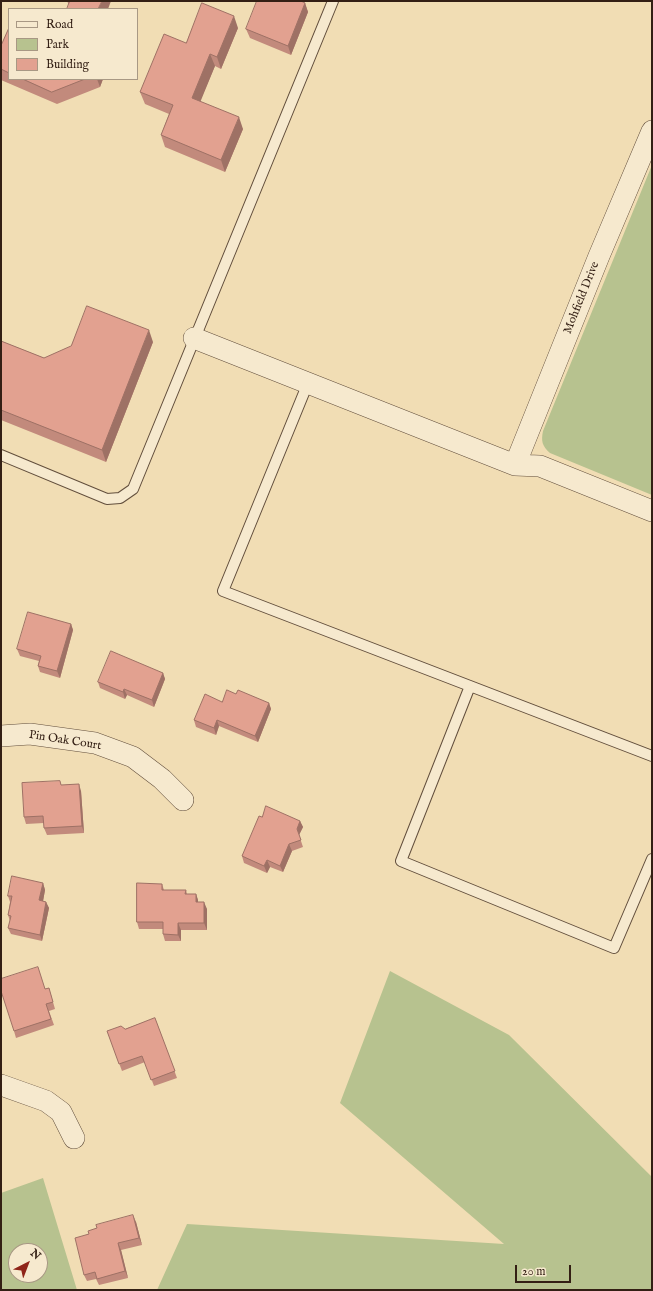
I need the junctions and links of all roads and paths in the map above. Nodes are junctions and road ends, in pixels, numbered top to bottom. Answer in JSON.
{"nodes":[{"id":1,"x":333,"y":1,"type":"edge"},
{"id":2,"x":652,"y":131,"type":"edge"},
{"id":3,"x":194,"y":338,"type":"junction"},
{"id":4,"x":308,"y":383,"type":"junction"},
{"id":5,"x":1,"y":455,"type":"edge"},
{"id":6,"x":515,"y":465,"type":"junction"},
{"id":7,"x":652,"y":511,"type":"edge"},
{"id":8,"x":470,"y":686,"type":"junction"},
{"id":9,"x":1,"y":736,"type":"edge"},
{"id":10,"x":652,"y":756,"type":"edge"},
{"id":11,"x":183,"y":800,"type":"dead end"},
{"id":12,"x":652,"y":859,"type":"edge"},
{"id":13,"x":1,"y":1085,"type":"edge"},
{"id":14,"x":74,"y":1138,"type":"dead end"}],
"edges":[{"from":1,"to":3,"type":"lane"},
{"from":2,"to":6,"type":"street","name":"Mohfield Drive"},
{"from":3,"to":4,"type":"street"},
{"from":3,"to":5,"type":"lane"},
{"from":4,"to":6,"type":"street"},
{"from":4,"to":8,"type":"lane"},
{"from":6,"to":7,"type":"street"},
{"from":8,"to":10,"type":"lane"},
{"from":8,"to":12,"type":"lane"},
{"from":9,"to":11,"type":"street","name":"Pin Oak Court"},
{"from":13,"to":14,"type":"street"}]}
